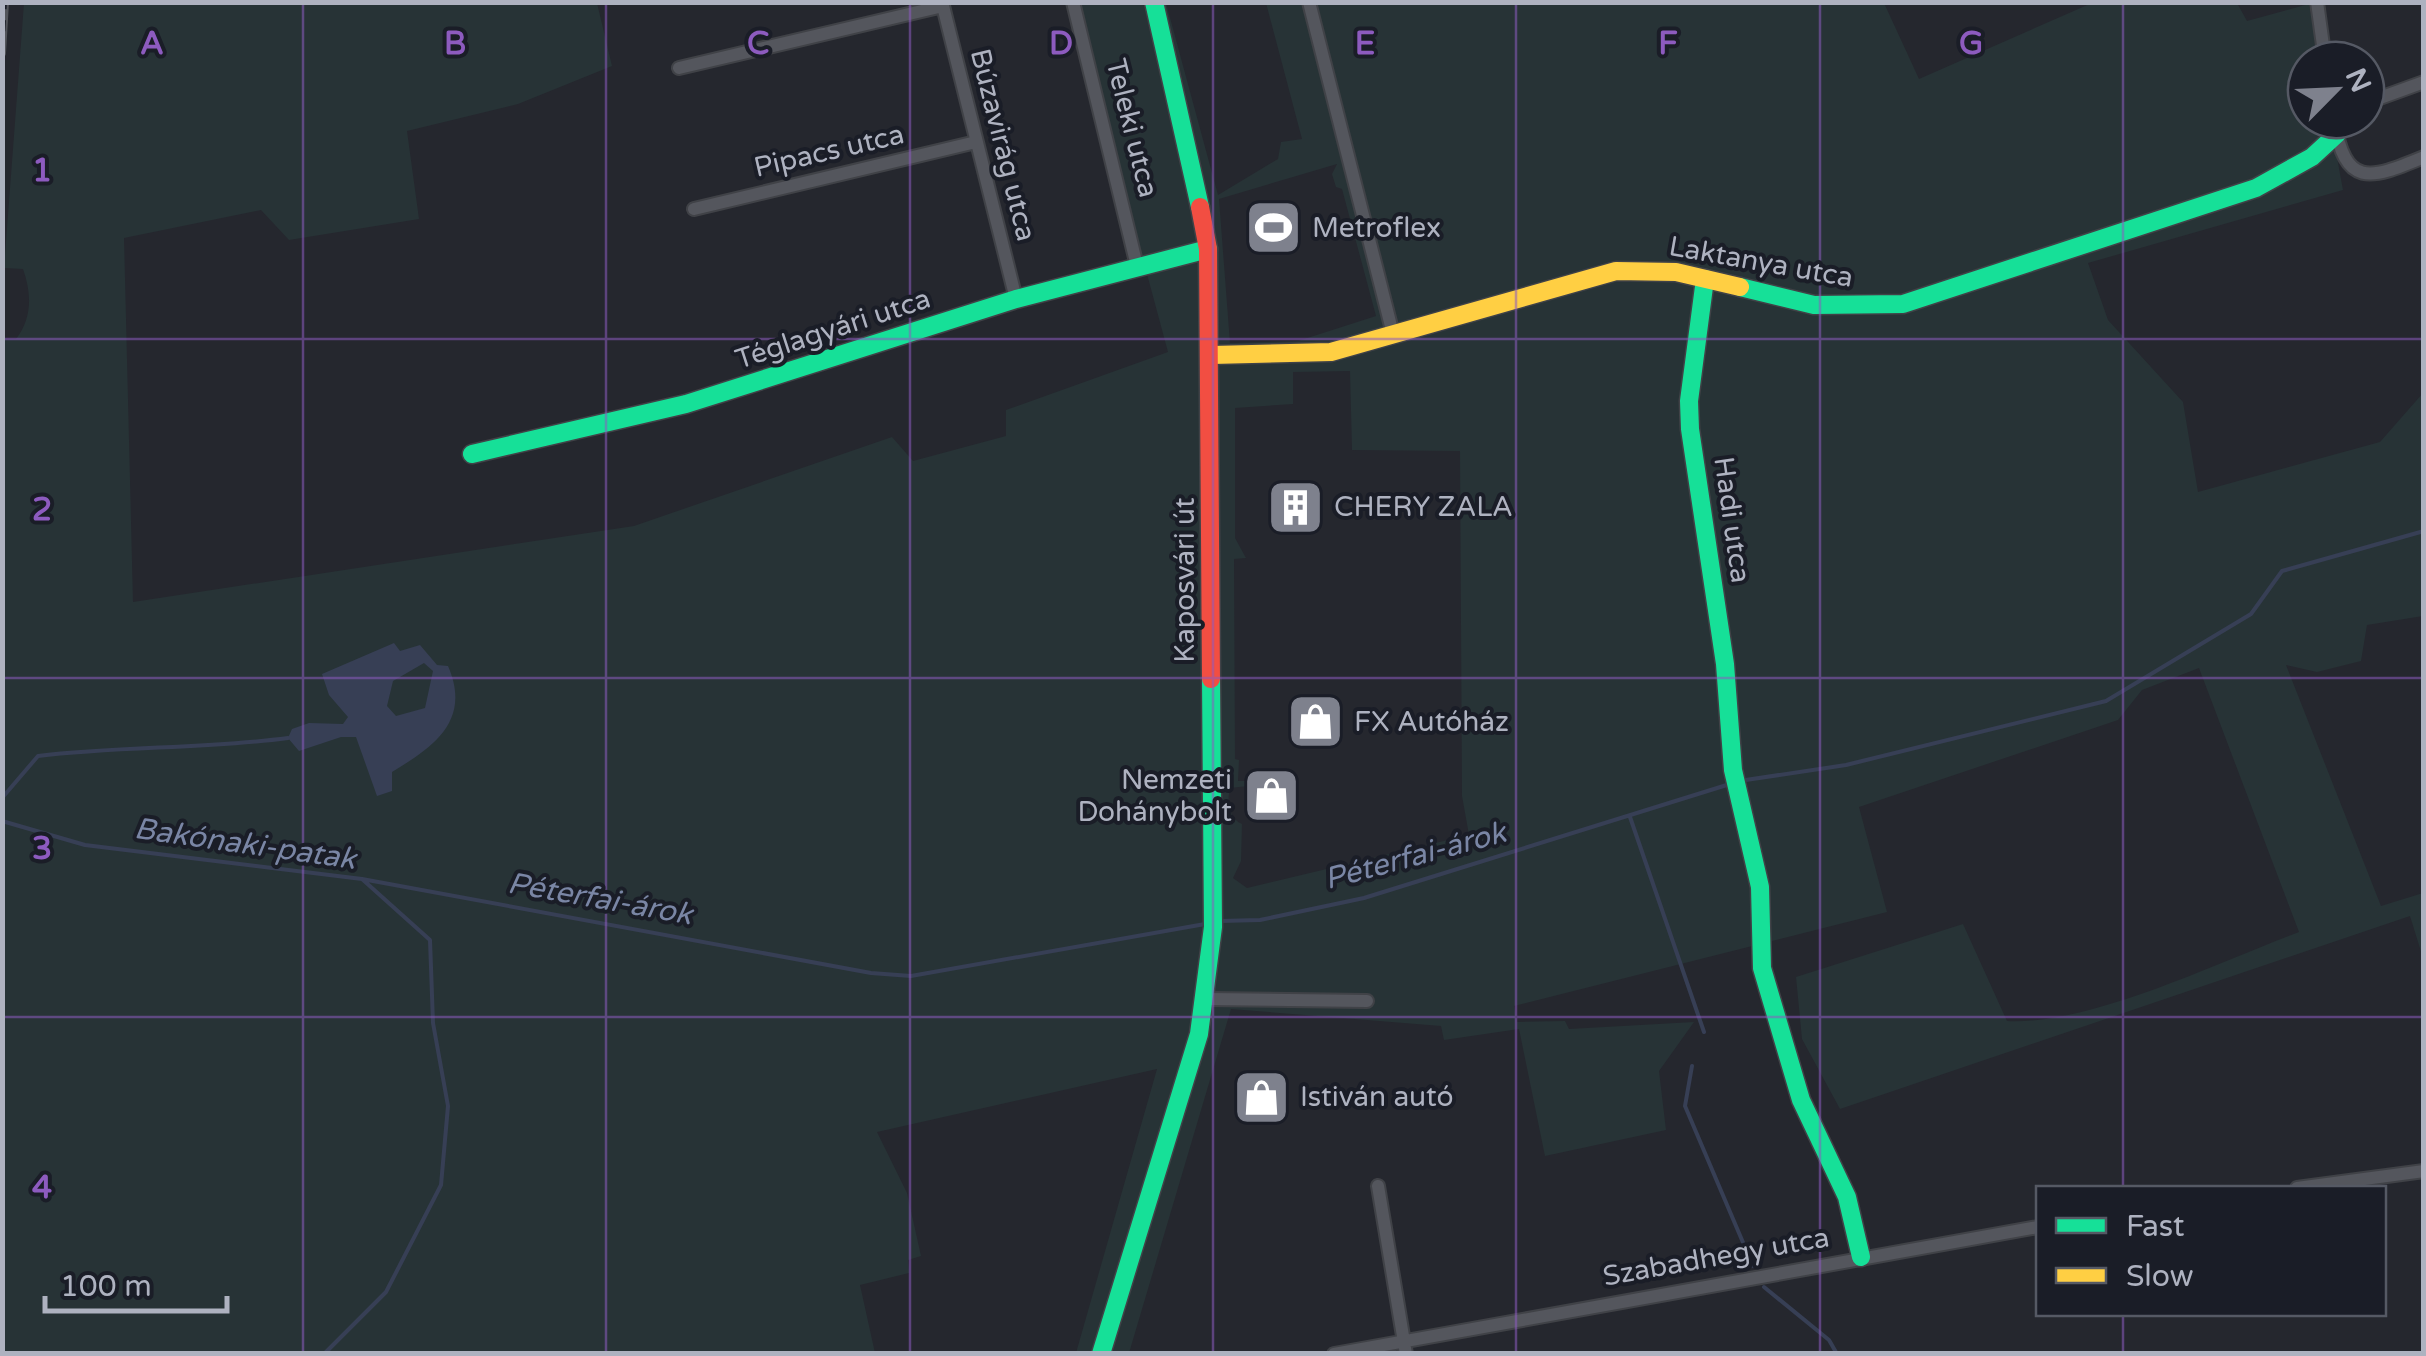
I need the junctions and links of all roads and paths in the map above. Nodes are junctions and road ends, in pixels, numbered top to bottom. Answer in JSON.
{"nodes":[{"id":1,"x":1073,"y":2,"type":"edge"},
{"id":2,"x":1154,"y":2,"type":"edge"},
{"id":3,"x":1309,"y":2,"type":"edge"},
{"id":4,"x":2317,"y":2,"type":"edge"},
{"id":5,"x":943,"y":4,"type":"edge"},
{"id":6,"x":2322,"y":40,"type":"edge"},
{"id":7,"x":680,"y":68,"type":"dead end"},
{"id":8,"x":2424,"y":82,"type":"edge"},
{"id":9,"x":2386,"y":96,"type":"edge"},
{"id":10,"x":2326,"y":140,"type":"edge"},
{"id":11,"x":2340,"y":140,"type":"edge"},
{"id":12,"x":976,"y":142,"type":"junction"},
{"id":13,"x":2424,"y":157,"type":"edge"},
{"id":14,"x":694,"y":209,"type":"dead end"},
{"id":15,"x":1208,"y":249,"type":"junction"},
{"id":16,"x":1137,"y":266,"type":"junction"},
{"id":17,"x":1704,"y":278,"type":"junction"},
{"id":18,"x":1016,"y":299,"type":"junction"},
{"id":19,"x":1394,"y":334,"type":"junction"},
{"id":20,"x":1212,"y":355,"type":"junction"},
{"id":21,"x":472,"y":454,"type":"dead end"},
{"id":22,"x":1206,"y":999,"type":"junction"},
{"id":23,"x":1367,"y":1002,"type":"dead end"},
{"id":24,"x":2424,"y":1171,"type":"edge"},
{"id":25,"x":1378,"y":1186,"type":"dead end"},
{"id":26,"x":2312,"y":1186,"type":"edge"},
{"id":27,"x":2036,"y":1228,"type":"edge"},
{"id":28,"x":1861,"y":1257,"type":"junction"},
{"id":29,"x":1404,"y":1346,"type":"edge"},
{"id":30,"x":1101,"y":1354,"type":"edge"},
{"id":31,"x":1334,"y":1354,"type":"edge"}],
"edges":[{"from":1,"to":16,"type":"street","name":"Teleki utca"},
{"from":2,"to":15,"type":"street","name":"Teleki utca"},
{"from":3,"to":19,"type":"street"},
{"from":4,"to":6,"type":"street"},
{"from":5,"to":7,"type":"street"},
{"from":5,"to":12,"type":"street","name":"Búzavirág utca"},
{"from":8,"to":9,"type":"street"},
{"from":10,"to":17,"type":"street","name":"Laktanya utca"},
{"from":11,"to":13,"type":"street"},
{"from":12,"to":14,"type":"street","name":"Pipacs utca"},
{"from":12,"to":18,"type":"street","name":"Búzavirág utca"},
{"from":15,"to":16,"type":"street","name":"Téglagyári utca"},
{"from":15,"to":20,"type":"street","name":"Kaposvári út"},
{"from":16,"to":18,"type":"street","name":"Téglagyári utca"},
{"from":17,"to":19,"type":"street","name":"Laktanya utca"},
{"from":17,"to":28,"type":"street","name":"Hadi utca"},
{"from":18,"to":21,"type":"street","name":"Téglagyári utca"},
{"from":19,"to":20,"type":"street","name":"Laktanya utca"},
{"from":20,"to":22,"type":"street","name":"Kaposvári út"},
{"from":22,"to":23,"type":"street"},
{"from":22,"to":30,"type":"street","name":"Kaposvári út"},
{"from":24,"to":26,"type":"street"},
{"from":25,"to":29,"type":"street"},
{"from":27,"to":28,"type":"street","name":"Szabadhegy utca"},
{"from":28,"to":29,"type":"street","name":"Szabadhegy utca"},
{"from":29,"to":31,"type":"street","name":"Szabadhegy utca"}]}
